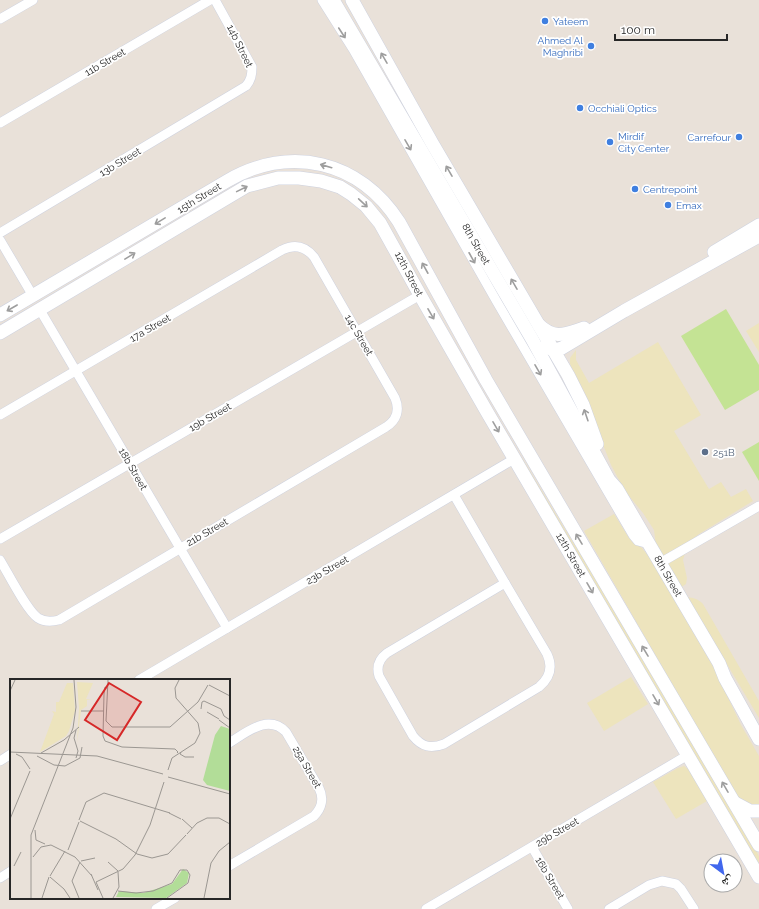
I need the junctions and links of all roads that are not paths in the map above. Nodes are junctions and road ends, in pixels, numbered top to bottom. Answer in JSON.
{"nodes":[{"id":1,"x":33,"y":0,"type":"edge"},
{"id":2,"x":210,"y":0,"type":"edge"},
{"id":3,"x":216,"y":0,"type":"edge"},
{"id":4,"x":322,"y":0,"type":"edge"},
{"id":5,"x":333,"y":0,"type":"edge"},
{"id":6,"x":352,"y":0,"type":"edge"},
{"id":7,"x":0,"y":19,"type":"edge"},
{"id":8,"x":240,"y":91,"type":"joint"},
{"id":9,"x":0,"y":123,"type":"edge"},
{"id":10,"x":447,"y":196,"type":"junction"},
{"id":11,"x":476,"y":219,"type":"junction"},
{"id":12,"x":759,"y":225,"type":"edge"},
{"id":13,"x":386,"y":231,"type":"joint"},
{"id":14,"x":0,"y":233,"type":"edge"},
{"id":15,"x":743,"y":234,"type":"junction"},
{"id":16,"x":759,"y":236,"type":"edge"},
{"id":17,"x":0,"y":240,"type":"edge"},
{"id":18,"x":302,"y":247,"type":"joint"},
{"id":19,"x":101,"y":256,"type":"junction"},
{"id":20,"x":704,"y":268,"type":"junction"},
{"id":21,"x":420,"y":295,"type":"junction"},
{"id":22,"x":33,"y":296,"type":"junction"},
{"id":23,"x":509,"y":300,"type":"junction"},
{"id":24,"x":45,"y":307,"type":"junction"},
{"id":25,"x":0,"y":315,"type":"edge"},
{"id":26,"x":538,"y":324,"type":"junction"},
{"id":27,"x":587,"y":330,"type":"junction"},
{"id":28,"x":356,"y":331,"type":"junction"},
{"id":29,"x":0,"y":333,"type":"edge"},
{"id":30,"x":452,"y":349,"type":"junction"},
{"id":31,"x":552,"y":349,"type":"junction"},
{"id":32,"x":546,"y":364,"type":"junction"},
{"id":33,"x":76,"y":371,"type":"junction"},
{"id":34,"x":568,"y":375,"type":"junction"},
{"id":35,"x":486,"y":380,"type":"junction"},
{"id":36,"x":0,"y":415,"type":"edge"},
{"id":37,"x":386,"y":427,"type":"joint"},
{"id":38,"x":514,"y":457,"type":"junction"},
{"id":39,"x":130,"y":463,"type":"junction"},
{"id":40,"x":616,"y":489,"type":"junction"},
{"id":41,"x":454,"y":495,"type":"junction"},
{"id":42,"x":759,"y":506,"type":"edge"},
{"id":43,"x":562,"y":511,"type":"junction"},
{"id":44,"x":0,"y":539,"type":"edge"},
{"id":45,"x":649,"y":544,"type":"junction"},
{"id":46,"x":179,"y":548,"type":"junction"},
{"id":47,"x":0,"y":560,"type":"edge"},
{"id":48,"x":660,"y":563,"type":"junction"},
{"id":49,"x":505,"y":582,"type":"junction"},
{"id":50,"x":227,"y":628,"type":"junction"},
{"id":51,"x":719,"y":664,"type":"junction"},
{"id":52,"x":141,"y":679,"type":"edge"},
{"id":53,"x":759,"y":725,"type":"edge"},
{"id":54,"x":759,"y":739,"type":"edge"},
{"id":55,"x":230,"y":742,"type":"edge"},
{"id":56,"x":10,"y":755,"type":"edge"},
{"id":57,"x":688,"y":755,"type":"junction"},
{"id":58,"x":0,"y":761,"type":"edge"},
{"id":59,"x":735,"y":803,"type":"junction"},
{"id":60,"x":759,"y":811,"type":"edge"},
{"id":61,"x":759,"y":845,"type":"edge"},
{"id":62,"x":532,"y":847,"type":"junction"},
{"id":63,"x":230,"y":865,"type":"edge"},
{"id":64,"x":10,"y":872,"type":"edge"},
{"id":65,"x":759,"y":877,"type":"edge"},
{"id":66,"x":0,"y":878,"type":"edge"},
{"id":67,"x":170,"y":902,"type":"edge"},
{"id":68,"x":156,"y":909,"type":"edge"},
{"id":69,"x":426,"y":909,"type":"edge"},
{"id":70,"x":568,"y":909,"type":"edge"},
{"id":71,"x":609,"y":909,"type":"edge"},
{"id":72,"x":694,"y":909,"type":"edge"}],
"edges":[{"from":1,"to":7,"type":"street"},
{"from":2,"to":9,"type":"street","name":"11b Street"},
{"from":3,"to":8,"type":"street","name":"14b Street"},
{"from":4,"to":45,"type":"street","one_way":true},
{"from":5,"to":10,"type":"street","name":"8th Street"},
{"from":11,"to":6,"type":"street","name":"8th Street","one_way":true},
{"from":8,"to":14,"type":"street","name":"13b Street"},
{"from":10,"to":11,"type":"street"},
{"from":10,"to":23,"type":"street","name":"8th Street"},
{"from":26,"to":11,"type":"street","name":"8th Street","one_way":true},
{"from":12,"to":15,"type":"street"},
{"from":13,"to":21,"type":"street","name":"12th Street"},
{"from":24,"to":13,"type":"street","name":"15th Street","one_way":true},
{"from":15,"to":20,"type":"street"},
{"from":15,"to":27,"type":"street"},
{"from":16,"to":20,"type":"street"},
{"from":17,"to":22,"type":"street"},
{"from":18,"to":28,"type":"street","name":"14c Street"},
{"from":18,"to":33,"type":"street","name":"17a Street"},
{"from":19,"to":22,"type":"street","name":"15th Street"},
{"from":19,"to":24,"type":"street"},
{"from":35,"to":19,"type":"street","name":"15th Street","one_way":true},
{"from":20,"to":27,"type":"street"},
{"from":21,"to":28,"type":"street","name":"19b Street"},
{"from":21,"to":30,"type":"street","name":"12th Street","one_way":true},
{"from":22,"to":25,"type":"street","name":"15th Street","one_way":true},
{"from":23,"to":31,"type":"street"},
{"from":23,"to":32,"type":"street","name":"8th Street"},
{"from":24,"to":29,"type":"street","name":"15th Street"},
{"from":24,"to":33,"type":"street","name":"18b Street"},
{"from":26,"to":27,"type":"street"},
{"from":26,"to":31,"type":"street","name":"8th Street"},
{"from":27,"to":31,"type":"street"},
{"from":27,"to":34,"type":"street"},
{"from":28,"to":37,"type":"street","name":"14c Street"},
{"from":28,"to":39,"type":"street","name":"19b Street"},
{"from":30,"to":35,"type":"street"},
{"from":30,"to":38,"type":"street","name":"12th Street","one_way":true},
{"from":31,"to":32,"type":"street"},
{"from":31,"to":34,"type":"street","name":"8th Street"},
{"from":32,"to":40,"type":"street","name":"8th Street"},
{"from":33,"to":36,"type":"street","name":"17a Street"},
{"from":33,"to":39,"type":"street","name":"18b Street"},
{"from":40,"to":34,"type":"street","name":"8th Street","one_way":true},
{"from":35,"to":43,"type":"street","name":"12th Street"},
{"from":37,"to":46,"type":"street","name":"21b Street"},
{"from":38,"to":41,"type":"street","name":"23b Street"},
{"from":38,"to":43,"type":"street"},
{"from":38,"to":57,"type":"street","name":"12th Street","one_way":true},
{"from":39,"to":44,"type":"street","name":"19b Street"},
{"from":39,"to":46,"type":"street","name":"18b Street"},
{"from":40,"to":45,"type":"street","name":"8th Street"},
{"from":41,"to":49,"type":"street"},
{"from":41,"to":50,"type":"street","name":"23b Street"},
{"from":42,"to":48,"type":"street"},
{"from":59,"to":43,"type":"street","name":"12th Street","one_way":true},
{"from":45,"to":48,"type":"street","name":"8th Street"},
{"from":46,"to":47,"type":"street","name":"21b Street"},
{"from":46,"to":50,"type":"street","name":"18b Street"},
{"from":48,"to":51,"type":"street","name":"8th Street"},
{"from":49,"to":49,"type":"street"},
{"from":50,"to":52,"type":"street","name":"23b Street"},
{"from":51,"to":53,"type":"street","name":"8th Street"},
{"from":51,"to":54,"type":"street","name":"8th Street"},
{"from":55,"to":63,"type":"street","name":"25a Street"},
{"from":56,"to":58,"type":"street"},
{"from":57,"to":62,"type":"street","name":"29b Street"},
{"from":57,"to":65,"type":"street","name":"12th Street"},
{"from":59,"to":60,"type":"street"},
{"from":59,"to":61,"type":"street","name":"12th Street"},
{"from":62,"to":69,"type":"street","name":"29b Street"},
{"from":62,"to":70,"type":"street","name":"16b Street"},
{"from":64,"to":66,"type":"street"},
{"from":67,"to":68,"type":"street"},
{"from":71,"to":72,"type":"street"}]}
